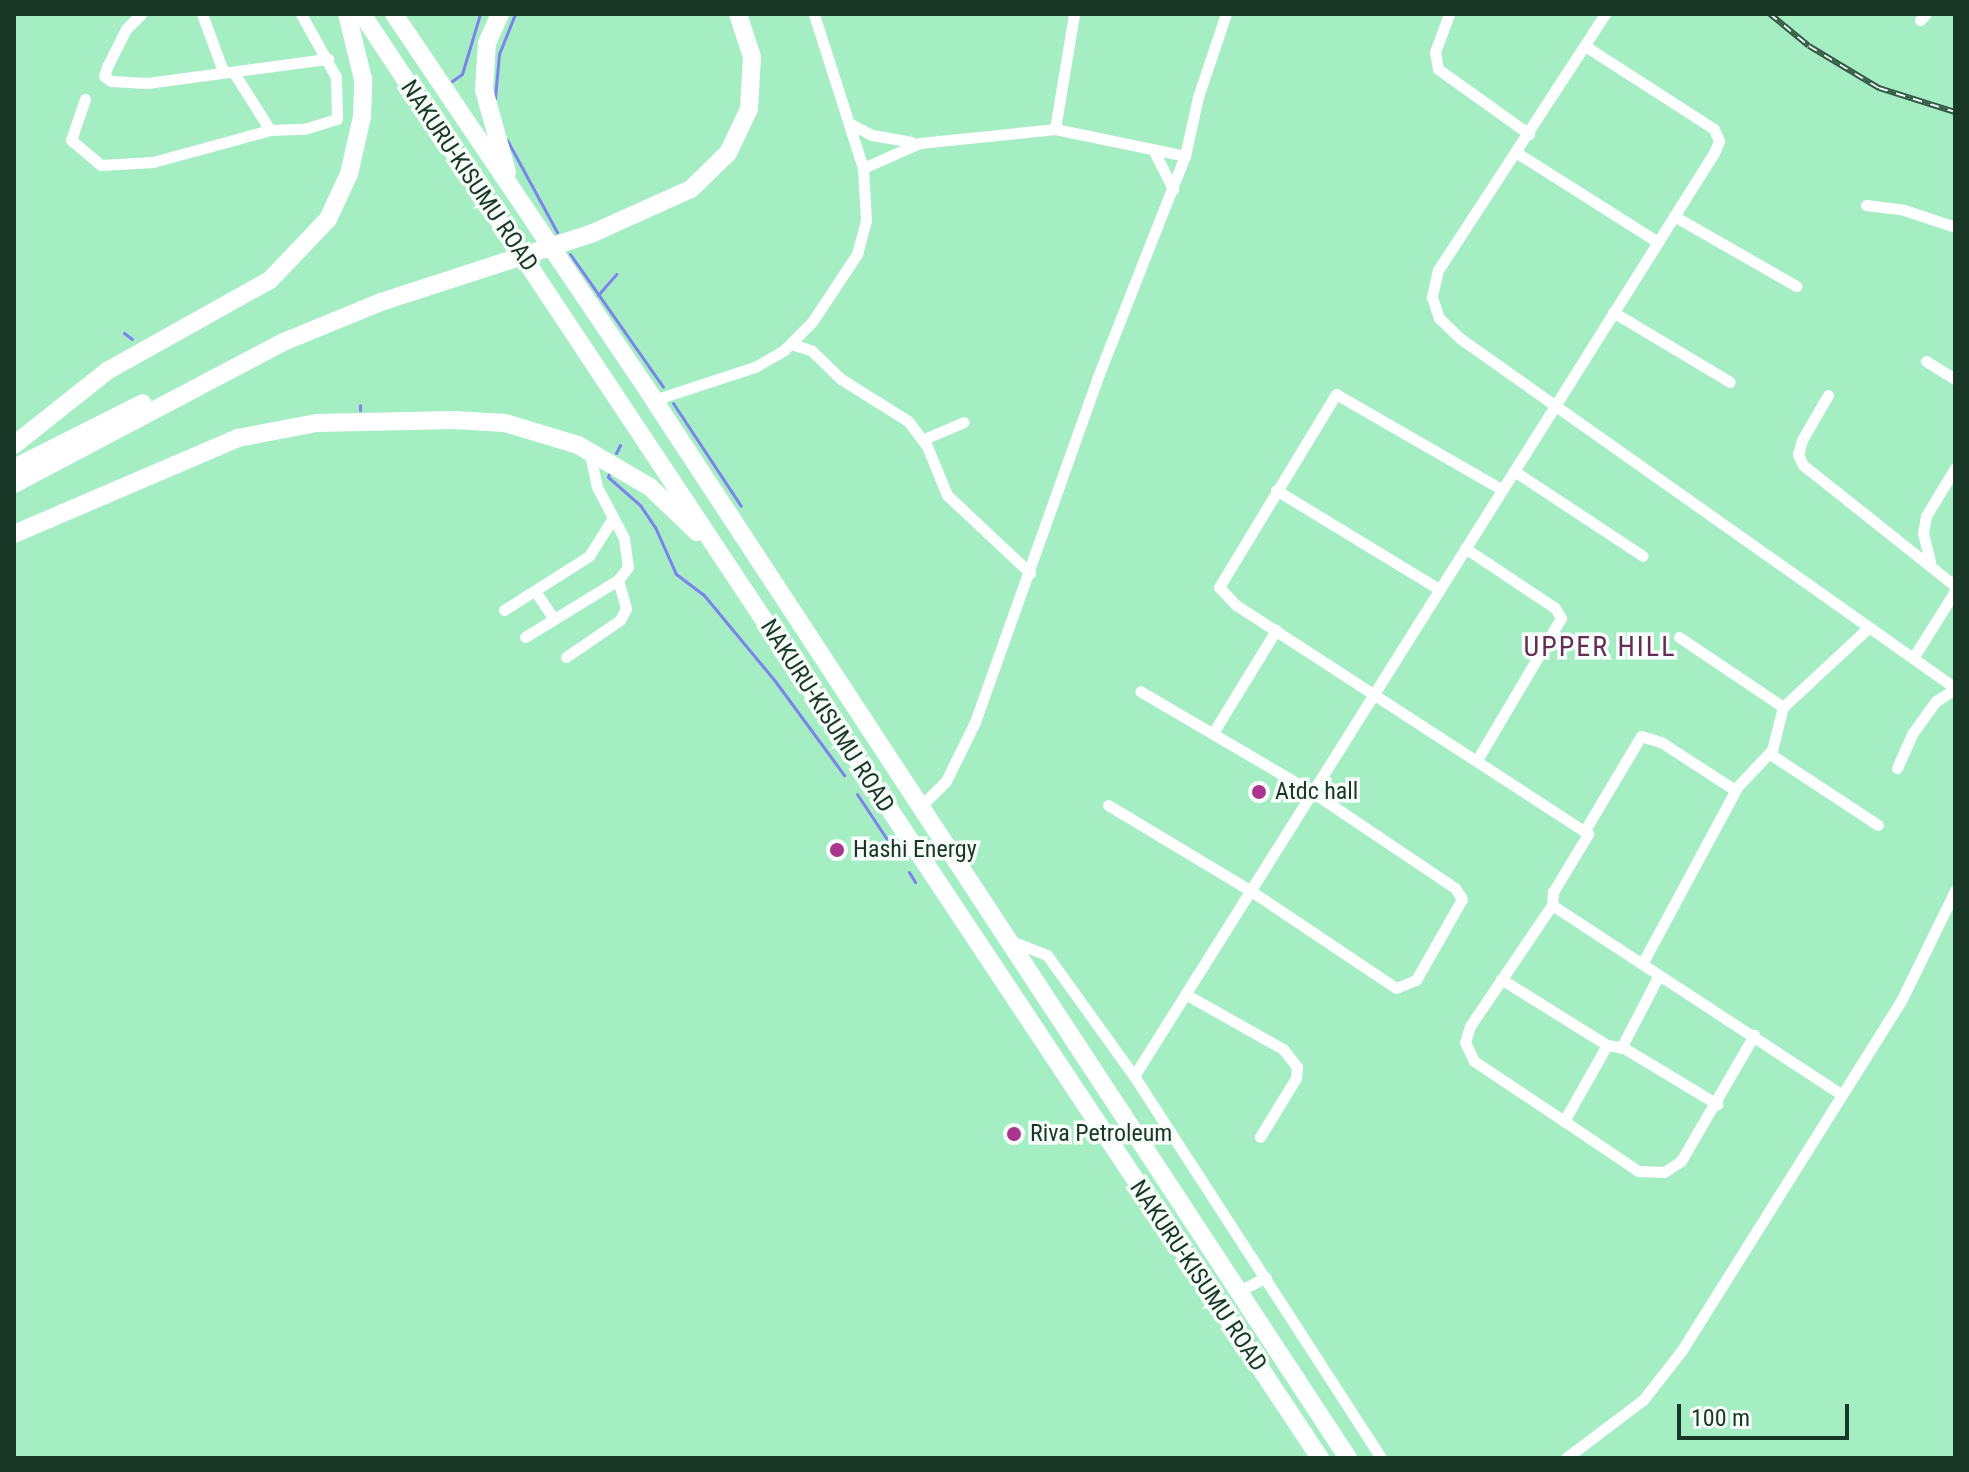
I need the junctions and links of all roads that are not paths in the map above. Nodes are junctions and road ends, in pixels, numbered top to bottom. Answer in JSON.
{"nodes":[{"id":1,"x":141,"y":14,"type":"edge"},
{"id":2,"x":202,"y":14,"type":"edge"},
{"id":3,"x":301,"y":14,"type":"edge"},
{"id":4,"x":347,"y":14,"type":"edge"},
{"id":5,"x":362,"y":14,"type":"edge"},
{"id":6,"x":394,"y":14,"type":"edge"},
{"id":7,"x":500,"y":14,"type":"edge"},
{"id":8,"x":738,"y":14,"type":"edge"},
{"id":9,"x":814,"y":14,"type":"edge"},
{"id":10,"x":1074,"y":14,"type":"edge"},
{"id":11,"x":1226,"y":14,"type":"edge"},
{"id":12,"x":1449,"y":14,"type":"edge"},
{"id":13,"x":1605,"y":14,"type":"edge"},
{"id":14,"x":1585,"y":46,"type":"junction"},
{"id":15,"x":328,"y":59,"type":"junction"},
{"id":16,"x":229,"y":72,"type":"junction"},
{"id":17,"x":85,"y":99,"type":"dead end"},
{"id":18,"x":848,"y":122,"type":"junction"},
{"id":19,"x":1055,"y":129,"type":"junction"},
{"id":20,"x":270,"y":130,"type":"junction"},
{"id":21,"x":1529,"y":134,"type":"junction"},
{"id":22,"x":920,"y":143,"type":"junction"},
{"id":23,"x":1153,"y":149,"type":"junction"},
{"id":24,"x":1517,"y":153,"type":"junction"},
{"id":25,"x":1185,"y":156,"type":"junction"},
{"id":26,"x":863,"y":168,"type":"junction"},
{"id":27,"x":511,"y":189,"type":"junction"},
{"id":28,"x":1173,"y":189,"type":"junction"},
{"id":29,"x":1866,"y":205,"type":"dead end"},
{"id":30,"x":1674,"y":216,"type":"junction"},
{"id":31,"x":1955,"y":227,"type":"edge"},
{"id":32,"x":1658,"y":242,"type":"junction"},
{"id":33,"x":1796,"y":286,"type":"dead end"},
{"id":34,"x":1613,"y":312,"type":"junction"},
{"id":35,"x":791,"y":344,"type":"junction"},
{"id":36,"x":1926,"y":361,"type":"dead end"},
{"id":37,"x":241,"y":362,"type":"junction"},
{"id":38,"x":1955,"y":379,"type":"edge"},
{"id":39,"x":1730,"y":382,"type":"dead end"},
{"id":40,"x":1828,"y":395,"type":"dead end"},
{"id":41,"x":654,"y":400,"type":"junction"},
{"id":42,"x":1557,"y":407,"type":"junction"},
{"id":43,"x":964,"y":422,"type":"dead end"},
{"id":44,"x":924,"y":439,"type":"junction"},
{"id":45,"x":14,"y":445,"type":"edge"},
{"id":46,"x":589,"y":449,"type":"junction"},
{"id":47,"x":63,"y":456,"type":"junction"},
{"id":48,"x":14,"y":468,"type":"edge"},
{"id":49,"x":1955,"y":468,"type":"edge"},
{"id":50,"x":1514,"y":471,"type":"junction"},
{"id":51,"x":14,"y":484,"type":"edge"},
{"id":52,"x":1501,"y":489,"type":"junction"},
{"id":53,"x":1276,"y":490,"type":"junction"},
{"id":54,"x":14,"y":497,"type":"edge"},
{"id":55,"x":613,"y":518,"type":"junction"},
{"id":56,"x":14,"y":534,"type":"edge"},
{"id":57,"x":1465,"y":548,"type":"junction"},
{"id":58,"x":1643,"y":556,"type":"dead end"},
{"id":59,"x":729,"y":567,"type":"junction"},
{"id":60,"x":1935,"y":571,"type":"junction"},
{"id":61,"x":1030,"y":573,"type":"junction"},
{"id":62,"x":618,"y":580,"type":"junction"},
{"id":63,"x":1439,"y":589,"type":"junction"},
{"id":64,"x":1955,"y":589,"type":"edge"},
{"id":65,"x":535,"y":591,"type":"junction"},
{"id":66,"x":504,"y":610,"type":"dead end"},
{"id":67,"x":552,"y":616,"type":"junction"},
{"id":68,"x":1869,"y":627,"type":"junction"},
{"id":69,"x":1276,"y":630,"type":"junction"},
{"id":70,"x":525,"y":637,"type":"dead end"},
{"id":71,"x":1679,"y":637,"type":"dead end"},
{"id":72,"x":566,"y":657,"type":"dead end"},
{"id":73,"x":1913,"y":658,"type":"junction"},
{"id":74,"x":1955,"y":688,"type":"edge"},
{"id":75,"x":1140,"y":691,"type":"dead end"},
{"id":76,"x":1376,"y":697,"type":"junction"},
{"id":77,"x":1783,"y":707,"type":"junction"},
{"id":78,"x":1213,"y":733,"type":"junction"},
{"id":79,"x":1770,"y":754,"type":"junction"},
{"id":80,"x":1477,"y":760,"type":"junction"},
{"id":81,"x":1897,"y":768,"type":"dead end"},
{"id":82,"x":1735,"y":790,"type":"junction"},
{"id":83,"x":1312,"y":792,"type":"junction"},
{"id":84,"x":1108,"y":805,"type":"dead end"},
{"id":85,"x":921,"y":806,"type":"junction"},
{"id":86,"x":1878,"y":825,"type":"dead end"},
{"id":87,"x":1585,"y":830,"type":"junction"},
{"id":88,"x":1251,"y":891,"type":"junction"},
{"id":89,"x":1955,"y":891,"type":"edge"},
{"id":90,"x":1552,"y":905,"type":"junction"},
{"id":91,"x":1944,"y":909,"type":"junction"},
{"id":92,"x":1955,"y":916,"type":"edge"},
{"id":93,"x":1009,"y":940,"type":"junction"},
{"id":94,"x":1642,"y":964,"type":"junction"},
{"id":95,"x":1659,"y":975,"type":"junction"},
{"id":96,"x":1501,"y":979,"type":"junction"},
{"id":97,"x":1187,"y":995,"type":"junction"},
{"id":98,"x":1754,"y":1035,"type":"junction"},
{"id":99,"x":1607,"y":1045,"type":"junction"},
{"id":100,"x":1621,"y":1048,"type":"junction"},
{"id":101,"x":1134,"y":1076,"type":"junction"},
{"id":102,"x":1839,"y":1093,"type":"junction"},
{"id":103,"x":1717,"y":1104,"type":"junction"},
{"id":104,"x":1564,"y":1121,"type":"junction"},
{"id":105,"x":1260,"y":1137,"type":"dead end"},
{"id":106,"x":1266,"y":1277,"type":"junction"},
{"id":107,"x":1239,"y":1291,"type":"junction"},
{"id":108,"x":1320,"y":1458,"type":"edge"},
{"id":109,"x":1348,"y":1458,"type":"edge"},
{"id":110,"x":1381,"y":1458,"type":"edge"},
{"id":111,"x":1566,"y":1458,"type":"edge"}],
"edges":[{"from":1,"to":16,"type":"street"},
{"from":2,"to":16,"type":"street"},
{"from":3,"to":15,"type":"street"},
{"from":4,"to":45,"type":"highway"},
{"from":5,"to":59,"type":"highway","name":"NAKURU-KISUMU ROAD"},
{"from":6,"to":27,"type":"highway","name":"NAKURU-KISUMU ROAD"},
{"from":7,"to":27,"type":"highway"},
{"from":8,"to":37,"type":"highway"},
{"from":9,"to":18,"type":"street"},
{"from":10,"to":19,"type":"street"},
{"from":11,"to":25,"type":"street"},
{"from":12,"to":21,"type":"street"},
{"from":13,"to":14,"type":"street"},
{"from":14,"to":21,"type":"street"},
{"from":14,"to":30,"type":"street"},
{"from":15,"to":16,"type":"street"},
{"from":15,"to":20,"type":"street"},
{"from":16,"to":20,"type":"street"},
{"from":17,"to":20,"type":"street"},
{"from":18,"to":22,"type":"street"},
{"from":18,"to":26,"type":"street"},
{"from":19,"to":22,"type":"street"},
{"from":19,"to":23,"type":"street"},
{"from":21,"to":24,"type":"street"},
{"from":22,"to":26,"type":"street"},
{"from":23,"to":25,"type":"street"},
{"from":23,"to":28,"type":"street"},
{"from":24,"to":32,"type":"street"},
{"from":24,"to":42,"type":"street"},
{"from":25,"to":28,"type":"street"},
{"from":26,"to":35,"type":"street"},
{"from":27,"to":41,"type":"highway","name":"NAKURU-KISUMU ROAD"},
{"from":28,"to":61,"type":"street"},
{"from":29,"to":31,"type":"street"},
{"from":30,"to":32,"type":"street"},
{"from":30,"to":33,"type":"street"},
{"from":32,"to":34,"type":"street"},
{"from":34,"to":39,"type":"street"},
{"from":34,"to":42,"type":"street"},
{"from":35,"to":41,"type":"street"},
{"from":35,"to":44,"type":"street"},
{"from":36,"to":38,"type":"street"},
{"from":37,"to":47,"type":"highway"},
{"from":37,"to":48,"type":"highway"},
{"from":40,"to":60,"type":"street"},
{"from":41,"to":85,"type":"highway","name":"NAKURU-KISUMU ROAD"},
{"from":42,"to":50,"type":"street"},
{"from":42,"to":68,"type":"street"},
{"from":43,"to":44,"type":"street"},
{"from":44,"to":61,"type":"street"},
{"from":46,"to":55,"type":"street"},
{"from":46,"to":56,"type":"highway"},
{"from":46,"to":59,"type":"highway"},
{"from":47,"to":51,"type":"highway"},
{"from":47,"to":54,"type":"highway"},
{"from":49,"to":60,"type":"street"},
{"from":50,"to":52,"type":"street"},
{"from":50,"to":58,"type":"street"},
{"from":52,"to":53,"type":"street"},
{"from":52,"to":57,"type":"street"},
{"from":53,"to":63,"type":"street"},
{"from":53,"to":69,"type":"street"},
{"from":55,"to":62,"type":"street"},
{"from":55,"to":65,"type":"street"},
{"from":57,"to":63,"type":"street"},
{"from":57,"to":80,"type":"street"},
{"from":59,"to":108,"type":"highway","name":"NAKURU-KISUMU ROAD"},
{"from":60,"to":64,"type":"street"},
{"from":61,"to":85,"type":"street"},
{"from":62,"to":67,"type":"street"},
{"from":62,"to":72,"type":"street"},
{"from":63,"to":76,"type":"street"},
{"from":64,"to":73,"type":"street"},
{"from":65,"to":66,"type":"street"},
{"from":65,"to":67,"type":"street"},
{"from":67,"to":70,"type":"street"},
{"from":68,"to":73,"type":"street"},
{"from":68,"to":77,"type":"street"},
{"from":69,"to":76,"type":"street"},
{"from":69,"to":78,"type":"street"},
{"from":71,"to":77,"type":"street"},
{"from":73,"to":74,"type":"street"},
{"from":74,"to":81,"type":"street"},
{"from":75,"to":78,"type":"street"},
{"from":76,"to":80,"type":"street"},
{"from":76,"to":83,"type":"street"},
{"from":77,"to":79,"type":"street"},
{"from":78,"to":83,"type":"street"},
{"from":79,"to":82,"type":"street"},
{"from":79,"to":86,"type":"street"},
{"from":80,"to":87,"type":"street"},
{"from":82,"to":87,"type":"street"},
{"from":82,"to":94,"type":"street"},
{"from":83,"to":88,"type":"street"},
{"from":83,"to":88,"type":"street"},
{"from":84,"to":88,"type":"street"},
{"from":85,"to":93,"type":"highway","name":"NAKURU-KISUMU ROAD"},
{"from":87,"to":90,"type":"street"},
{"from":88,"to":97,"type":"street"},
{"from":89,"to":91,"type":"street"},
{"from":90,"to":94,"type":"street"},
{"from":90,"to":96,"type":"street"},
{"from":91,"to":92,"type":"street"},
{"from":91,"to":102,"type":"street"},
{"from":93,"to":101,"type":"street"},
{"from":93,"to":107,"type":"highway","name":"NAKURU-KISUMU ROAD"},
{"from":94,"to":95,"type":"street"},
{"from":95,"to":98,"type":"street"},
{"from":95,"to":100,"type":"street"},
{"from":96,"to":99,"type":"street"},
{"from":96,"to":104,"type":"street"},
{"from":97,"to":101,"type":"street"},
{"from":97,"to":105,"type":"street"},
{"from":98,"to":102,"type":"street"},
{"from":98,"to":103,"type":"street"},
{"from":99,"to":100,"type":"street"},
{"from":99,"to":104,"type":"street"},
{"from":100,"to":103,"type":"street"},
{"from":101,"to":106,"type":"street"},
{"from":102,"to":111,"type":"street"},
{"from":103,"to":104,"type":"street"},
{"from":106,"to":107,"type":"street"},
{"from":106,"to":110,"type":"street"},
{"from":107,"to":109,"type":"highway","name":"NAKURU-KISUMU ROAD"}]}
